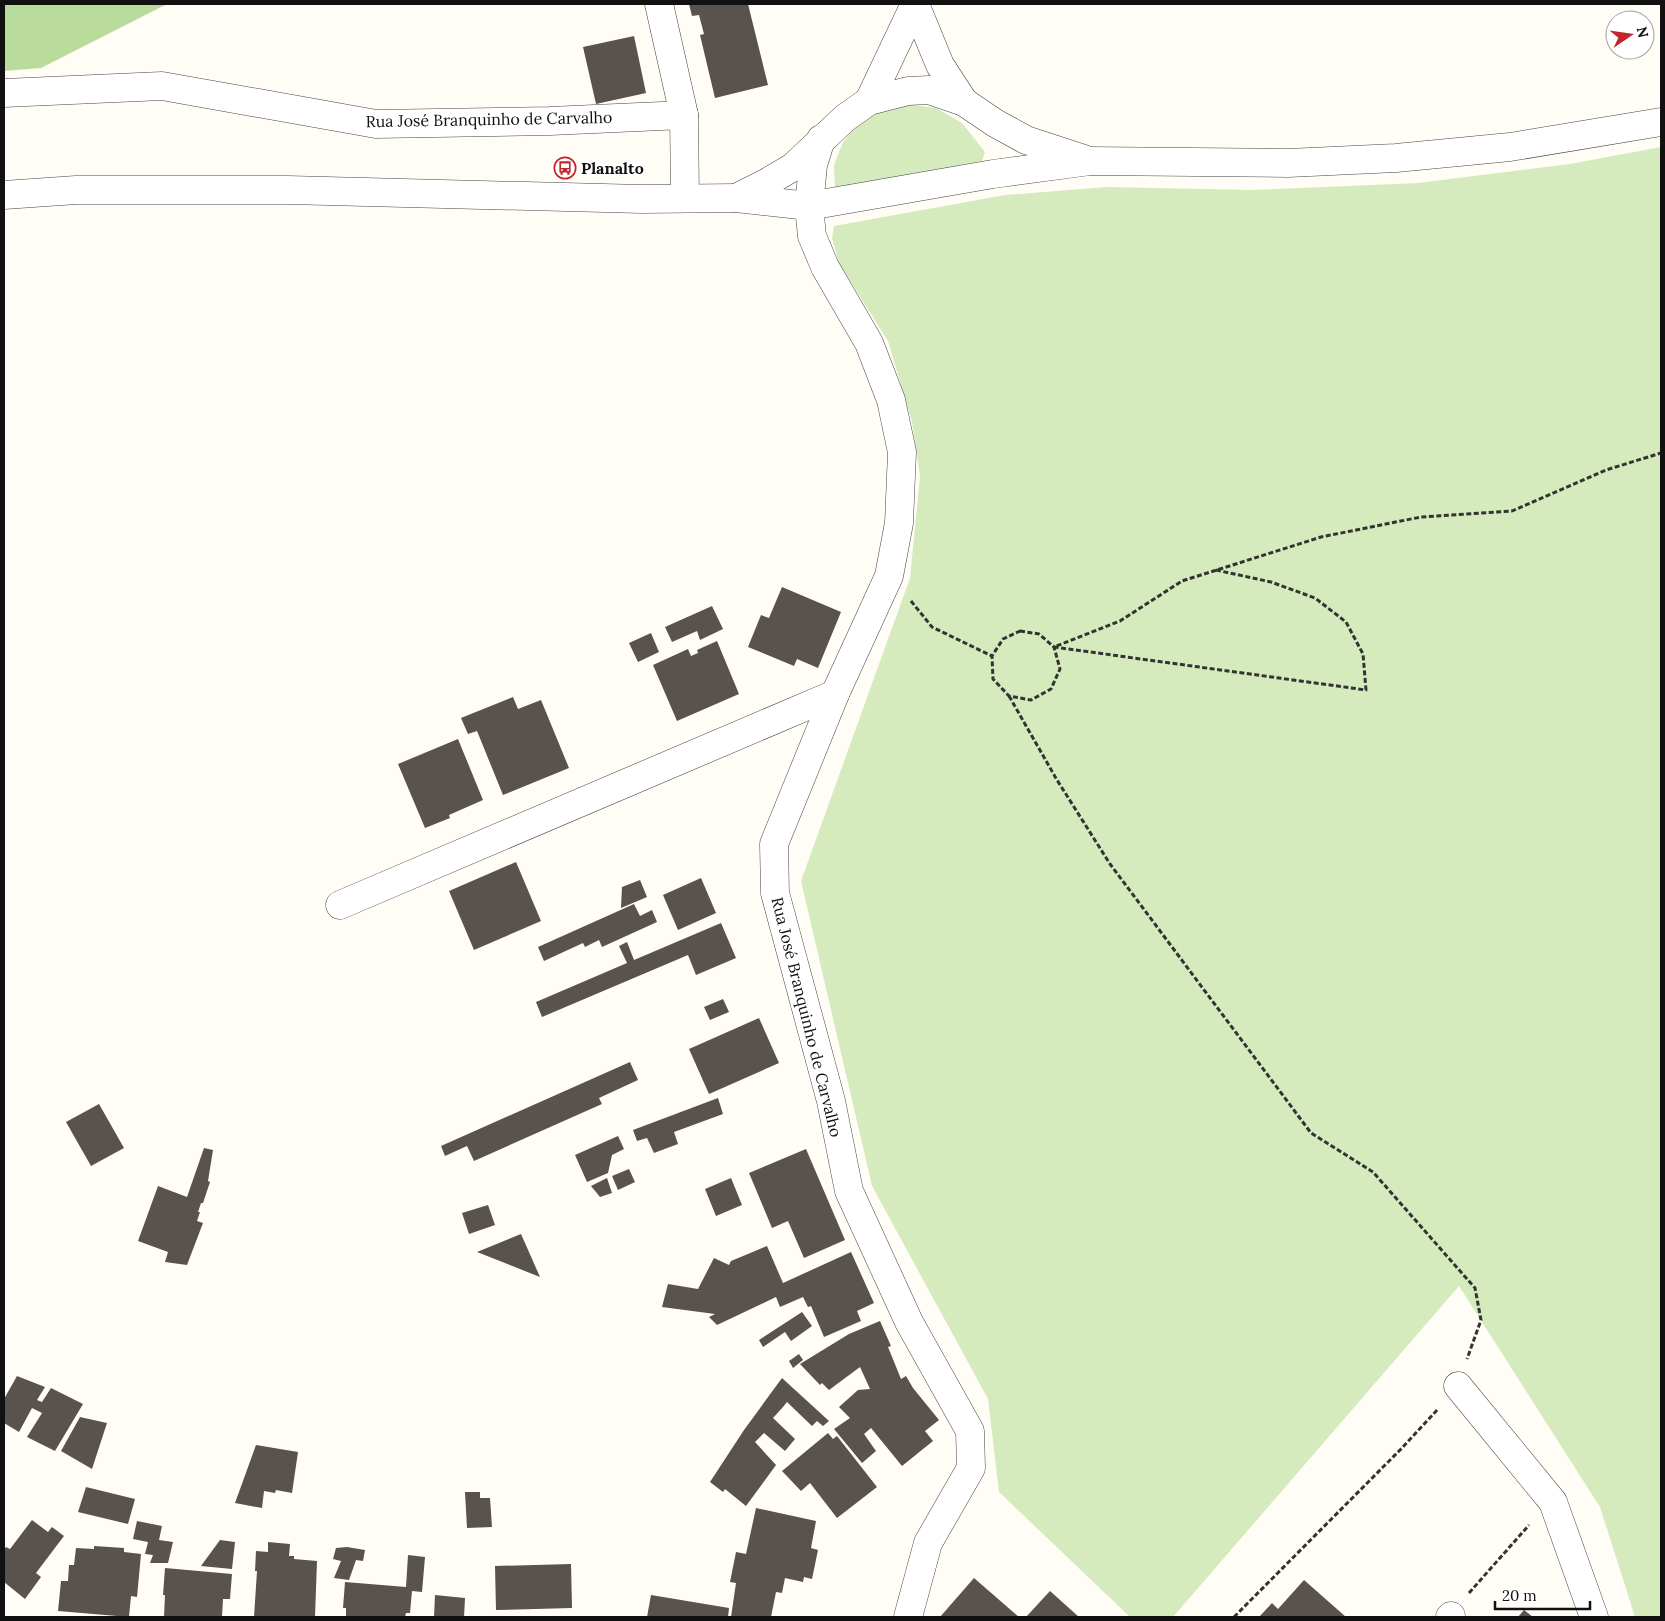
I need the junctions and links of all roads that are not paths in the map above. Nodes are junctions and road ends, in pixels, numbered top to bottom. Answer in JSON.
{"nodes":[{"id":1,"x":659,"y":4,"type":"edge"},
{"id":2,"x":915,"y":4,"type":"edge"},
{"id":3,"x":4,"y":93,"type":"edge"},
{"id":4,"x":869,"y":101,"type":"junction"},
{"id":5,"x":964,"y":102,"type":"junction"},
{"id":6,"x":684,"y":115,"type":"junction"},
{"id":7,"x":1661,"y":122,"type":"edge"},
{"id":8,"x":995,"y":123,"type":"junction"},
{"id":9,"x":821,"y":140,"type":"junction"},
{"id":10,"x":1090,"y":161,"type":"junction"},
{"id":11,"x":993,"y":174,"type":"junction"},
{"id":12,"x":4,"y":195,"type":"edge"},
{"id":13,"x":685,"y":198,"type":"junction"},
{"id":14,"x":736,"y":198,"type":"junction"},
{"id":15,"x":809,"y":206,"type":"junction"},
{"id":16,"x":836,"y":694,"type":"junction"},
{"id":17,"x":340,"y":905,"type":"dead end"},
{"id":18,"x":1458,"y":1386,"type":"road end"},
{"id":19,"x":908,"y":1617,"type":"edge"},
{"id":20,"x":1594,"y":1617,"type":"edge"}],
"edges":[{"from":1,"to":6,"type":"street"},
{"from":2,"to":4,"type":"street"},
{"from":2,"to":5,"type":"street"},
{"from":3,"to":6,"type":"street","name":"Rua José Branquinho de Carvalho"},
{"from":4,"to":5,"type":"street"},
{"from":4,"to":9,"type":"street"},
{"from":5,"to":8,"type":"street"},
{"from":6,"to":13,"type":"street"},
{"from":7,"to":10,"type":"street"},
{"from":8,"to":10,"type":"street"},
{"from":8,"to":11,"type":"street"},
{"from":9,"to":14,"type":"street"},
{"from":9,"to":15,"type":"street","name":"Rua José Branquinho de Carvalho"},
{"from":10,"to":11,"type":"street"},
{"from":11,"to":15,"type":"street"},
{"from":12,"to":13,"type":"street"},
{"from":13,"to":14,"type":"street"},
{"from":14,"to":15,"type":"street"},
{"from":15,"to":16,"type":"street","name":"Rua José Branquinho de Carvalho"},
{"from":16,"to":17,"type":"street"},
{"from":16,"to":19,"type":"street","name":"Rua José Branquinho de Carvalho"},
{"from":18,"to":20,"type":"street"}]}
